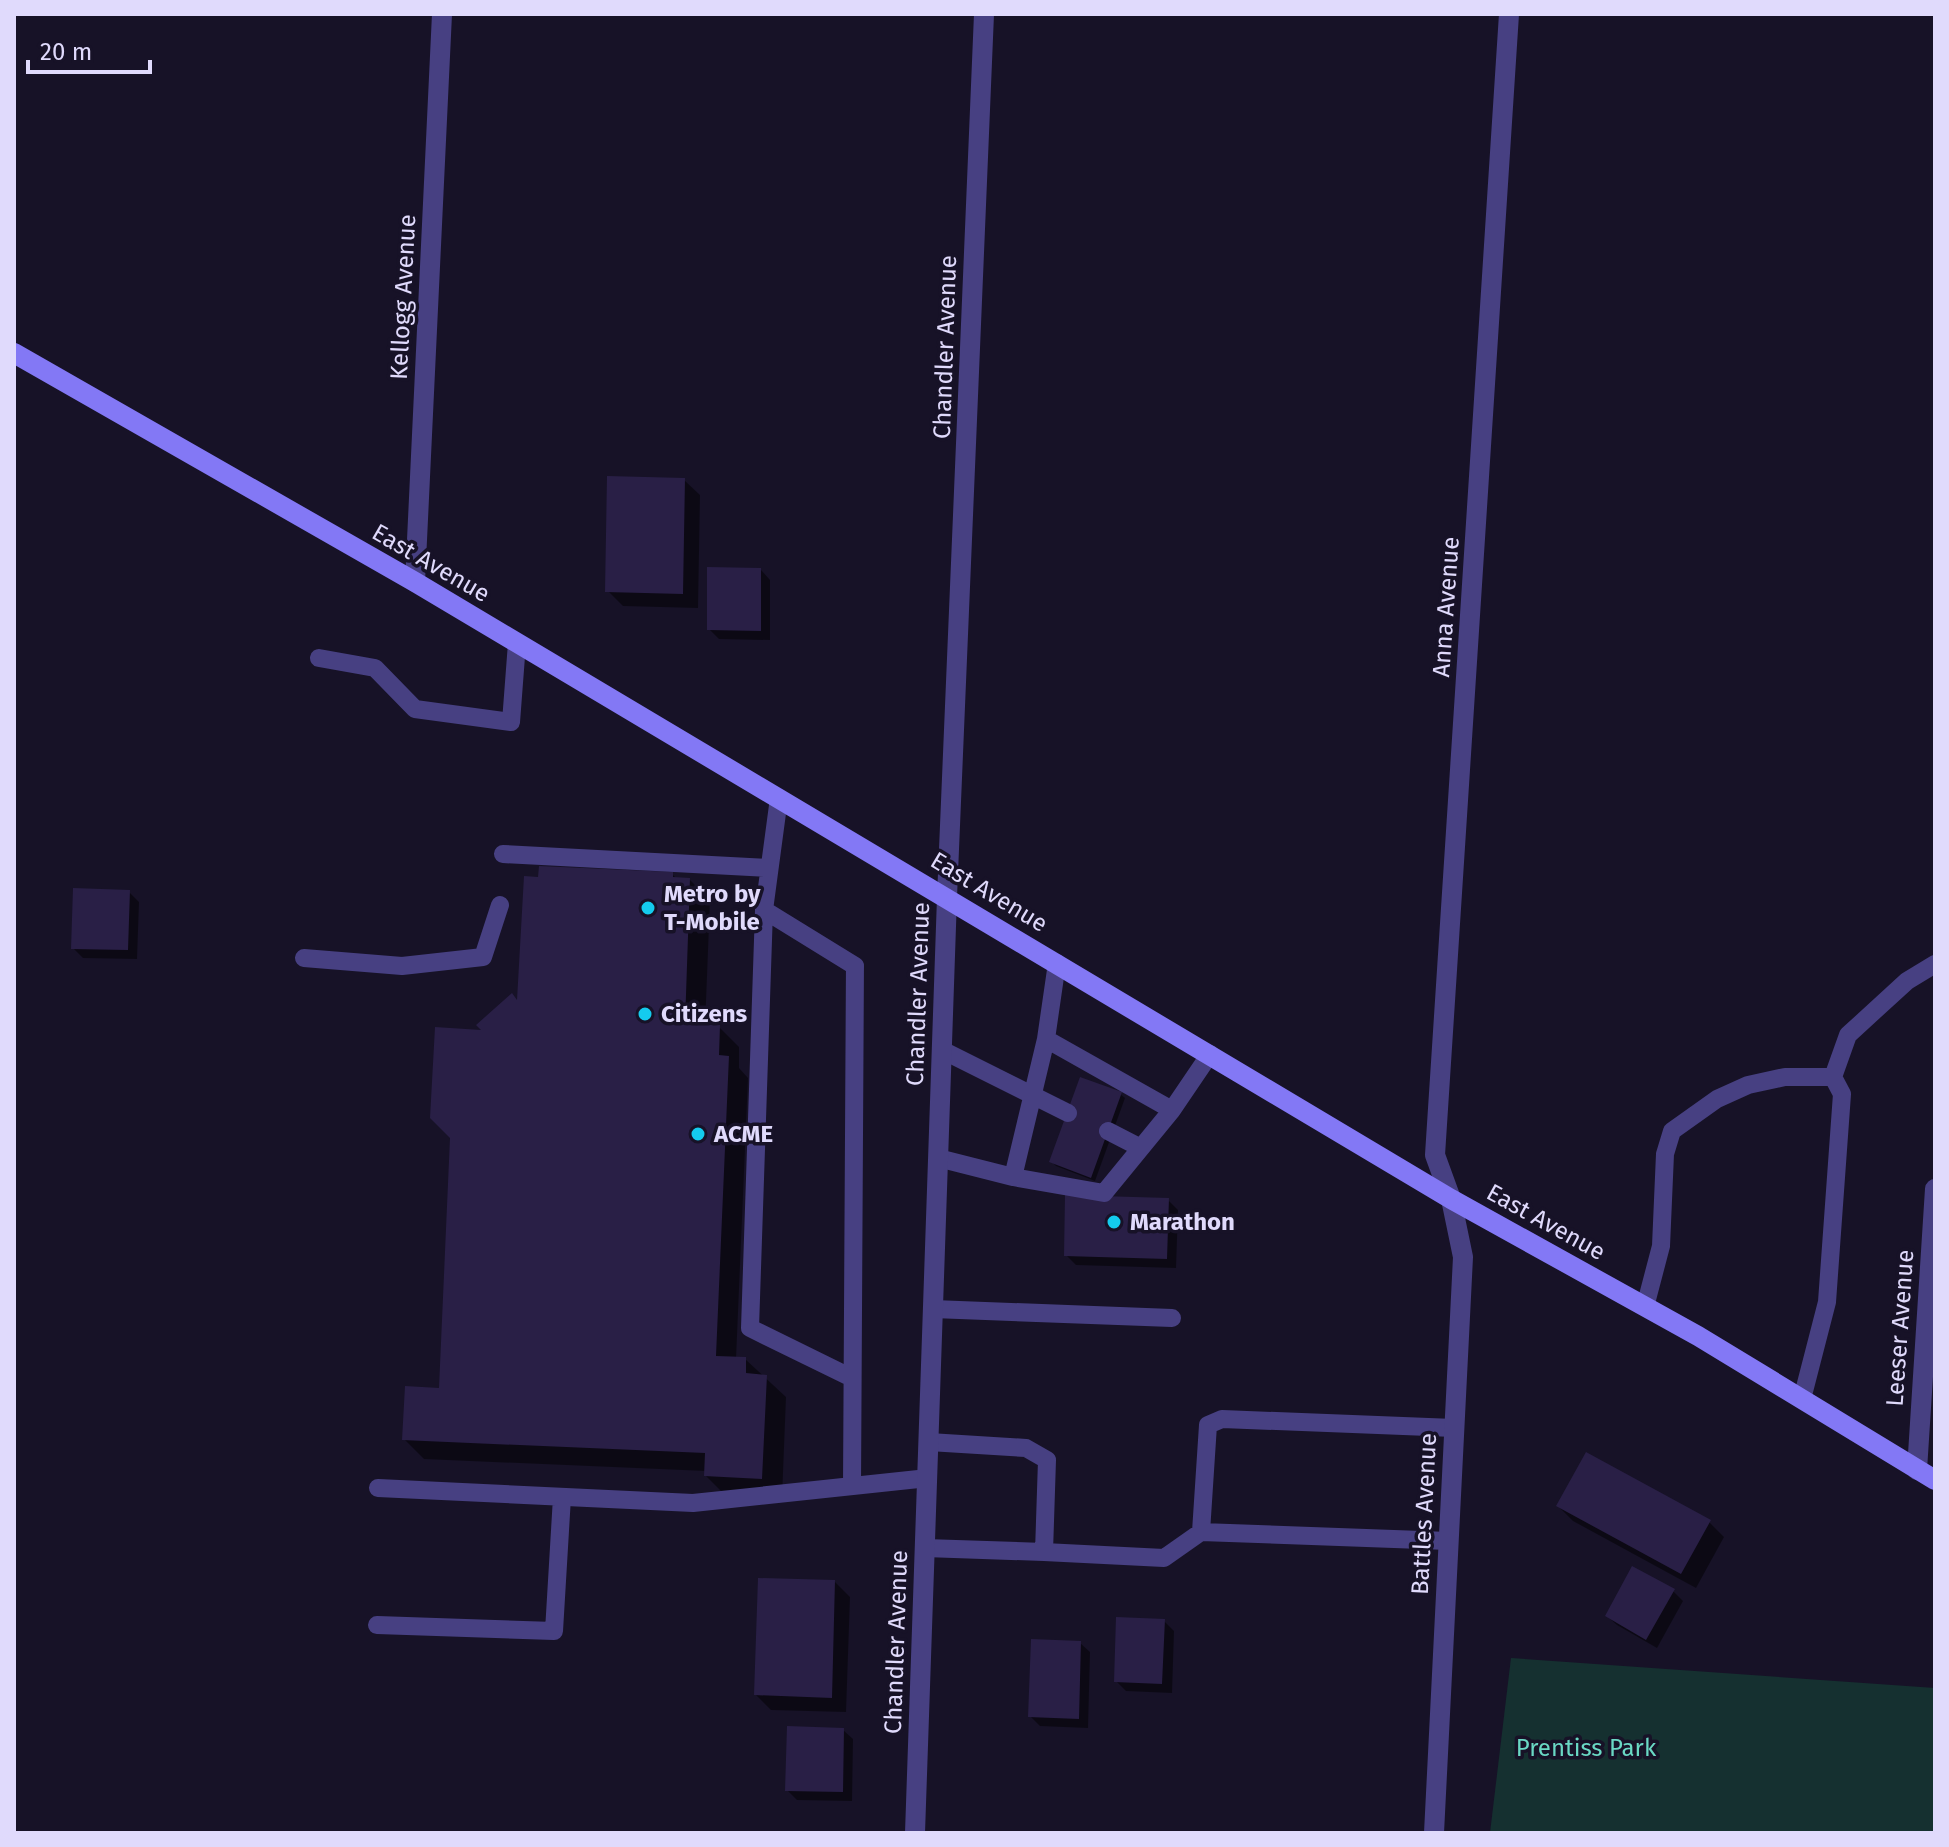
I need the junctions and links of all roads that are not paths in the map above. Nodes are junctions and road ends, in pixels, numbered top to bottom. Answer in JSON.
{"nodes":[{"id":1,"x":442,"y":14,"type":"edge"},
{"id":2,"x":984,"y":14,"type":"edge"},
{"id":3,"x":1509,"y":14,"type":"edge"},
{"id":4,"x":14,"y":353,"type":"edge"},
{"id":5,"x":415,"y":582,"type":"junction"},
{"id":6,"x":517,"y":643,"type":"junction"},
{"id":7,"x":319,"y":658,"type":"dead end"},
{"id":8,"x":779,"y":798,"type":"junction"},
{"id":9,"x":503,"y":854,"type":"dead end"},
{"id":10,"x":769,"y":868,"type":"junction"},
{"id":11,"x":947,"y":897,"type":"junction"},
{"id":12,"x":500,"y":905,"type":"dead end"},
{"id":13,"x":764,"y":910,"type":"junction"},
{"id":14,"x":304,"y":958,"type":"dead end"},
{"id":15,"x":1057,"y":963,"type":"junction"},
{"id":16,"x":1935,"y":964,"type":"edge"},
{"id":17,"x":1046,"y":1039,"type":"junction"},
{"id":18,"x":942,"y":1050,"type":"junction"},
{"id":19,"x":1210,"y":1054,"type":"junction"},
{"id":20,"x":1833,"y":1077,"type":"junction"},
{"id":21,"x":1035,"y":1098,"type":"junction"},
{"id":22,"x":1172,"y":1110,"type":"junction"},
{"id":23,"x":1068,"y":1113,"type":"dead end"},
{"id":24,"x":1108,"y":1131,"type":"dead end"},
{"id":25,"x":1141,"y":1148,"type":"junction"},
{"id":26,"x":938,"y":1158,"type":"junction"},
{"id":27,"x":1013,"y":1177,"type":"junction"},
{"id":28,"x":1935,"y":1189,"type":"edge"},
{"id":29,"x":1451,"y":1199,"type":"junction"},
{"id":30,"x":1645,"y":1307,"type":"junction"},
{"id":31,"x":933,"y":1309,"type":"junction"},
{"id":32,"x":1172,"y":1318,"type":"dead end"},
{"id":33,"x":852,"y":1378,"type":"junction"},
{"id":34,"x":1802,"y":1399,"type":"junction"},
{"id":35,"x":1454,"y":1428,"type":"junction"},
{"id":36,"x":929,"y":1442,"type":"junction"},
{"id":37,"x":1917,"y":1470,"type":"junction"},
{"id":38,"x":928,"y":1478,"type":"junction"},
{"id":39,"x":1935,"y":1480,"type":"edge"},
{"id":40,"x":852,"y":1486,"type":"junction"},
{"id":41,"x":378,"y":1488,"type":"dead end"},
{"id":42,"x":562,"y":1497,"type":"junction"},
{"id":43,"x":1201,"y":1532,"type":"junction"},
{"id":44,"x":1449,"y":1541,"type":"junction"},
{"id":45,"x":925,"y":1548,"type":"junction"},
{"id":46,"x":1044,"y":1552,"type":"junction"},
{"id":47,"x":377,"y":1625,"type":"dead end"},
{"id":48,"x":915,"y":1833,"type":"edge"},
{"id":49,"x":1434,"y":1833,"type":"edge"}],
"edges":[{"from":1,"to":5,"type":"street","name":"Kellogg Avenue"},
{"from":2,"to":11,"type":"street","name":"Chandler Avenue"},
{"from":3,"to":29,"type":"street","name":"Anna Avenue"},
{"from":4,"to":5,"type":"main road","name":"East Avenue"},
{"from":5,"to":6,"type":"main road","name":"East Avenue"},
{"from":6,"to":7,"type":"lane"},
{"from":6,"to":8,"type":"main road","name":"East Avenue"},
{"from":8,"to":10,"type":"lane"},
{"from":8,"to":11,"type":"main road","name":"East Avenue"},
{"from":9,"to":10,"type":"lane"},
{"from":10,"to":13,"type":"lane"},
{"from":11,"to":15,"type":"main road","name":"East Avenue"},
{"from":11,"to":18,"type":"street","name":"Chandler Avenue"},
{"from":12,"to":14,"type":"lane"},
{"from":13,"to":33,"type":"lane"},
{"from":13,"to":33,"type":"lane"},
{"from":15,"to":17,"type":"lane"},
{"from":15,"to":19,"type":"main road","name":"East Avenue"},
{"from":16,"to":20,"type":"lane"},
{"from":17,"to":21,"type":"lane"},
{"from":17,"to":22,"type":"lane"},
{"from":18,"to":21,"type":"lane"},
{"from":18,"to":26,"type":"street","name":"Chandler Avenue"},
{"from":19,"to":22,"type":"lane"},
{"from":19,"to":29,"type":"main road","name":"East Avenue"},
{"from":20,"to":30,"type":"lane"},
{"from":20,"to":34,"type":"lane"},
{"from":21,"to":23,"type":"lane"},
{"from":21,"to":27,"type":"lane"},
{"from":22,"to":25,"type":"lane"},
{"from":24,"to":25,"type":"lane"},
{"from":25,"to":27,"type":"lane"},
{"from":26,"to":27,"type":"lane"},
{"from":26,"to":31,"type":"street","name":"Chandler Avenue"},
{"from":28,"to":37,"type":"street","name":"Leeser Avenue"},
{"from":29,"to":30,"type":"main road","name":"East Avenue"},
{"from":29,"to":35,"type":"street","name":"Battles Avenue"},
{"from":30,"to":34,"type":"main road","name":"East Avenue"},
{"from":31,"to":32,"type":"lane"},
{"from":31,"to":36,"type":"street","name":"Chandler Avenue"},
{"from":33,"to":40,"type":"lane"},
{"from":34,"to":37,"type":"main road","name":"East Avenue"},
{"from":35,"to":43,"type":"lane"},
{"from":35,"to":44,"type":"street","name":"Battles Avenue"},
{"from":36,"to":38,"type":"street","name":"Chandler Avenue"},
{"from":36,"to":46,"type":"lane"},
{"from":37,"to":39,"type":"main road","name":"East Avenue"},
{"from":38,"to":40,"type":"lane"},
{"from":38,"to":45,"type":"street","name":"Chandler Avenue"},
{"from":40,"to":42,"type":"lane"},
{"from":41,"to":42,"type":"lane"},
{"from":42,"to":47,"type":"lane"},
{"from":43,"to":44,"type":"lane"},
{"from":43,"to":46,"type":"lane"},
{"from":44,"to":49,"type":"street","name":"Battles Avenue"},
{"from":45,"to":46,"type":"lane"},
{"from":45,"to":48,"type":"street","name":"Chandler Avenue"}]}
